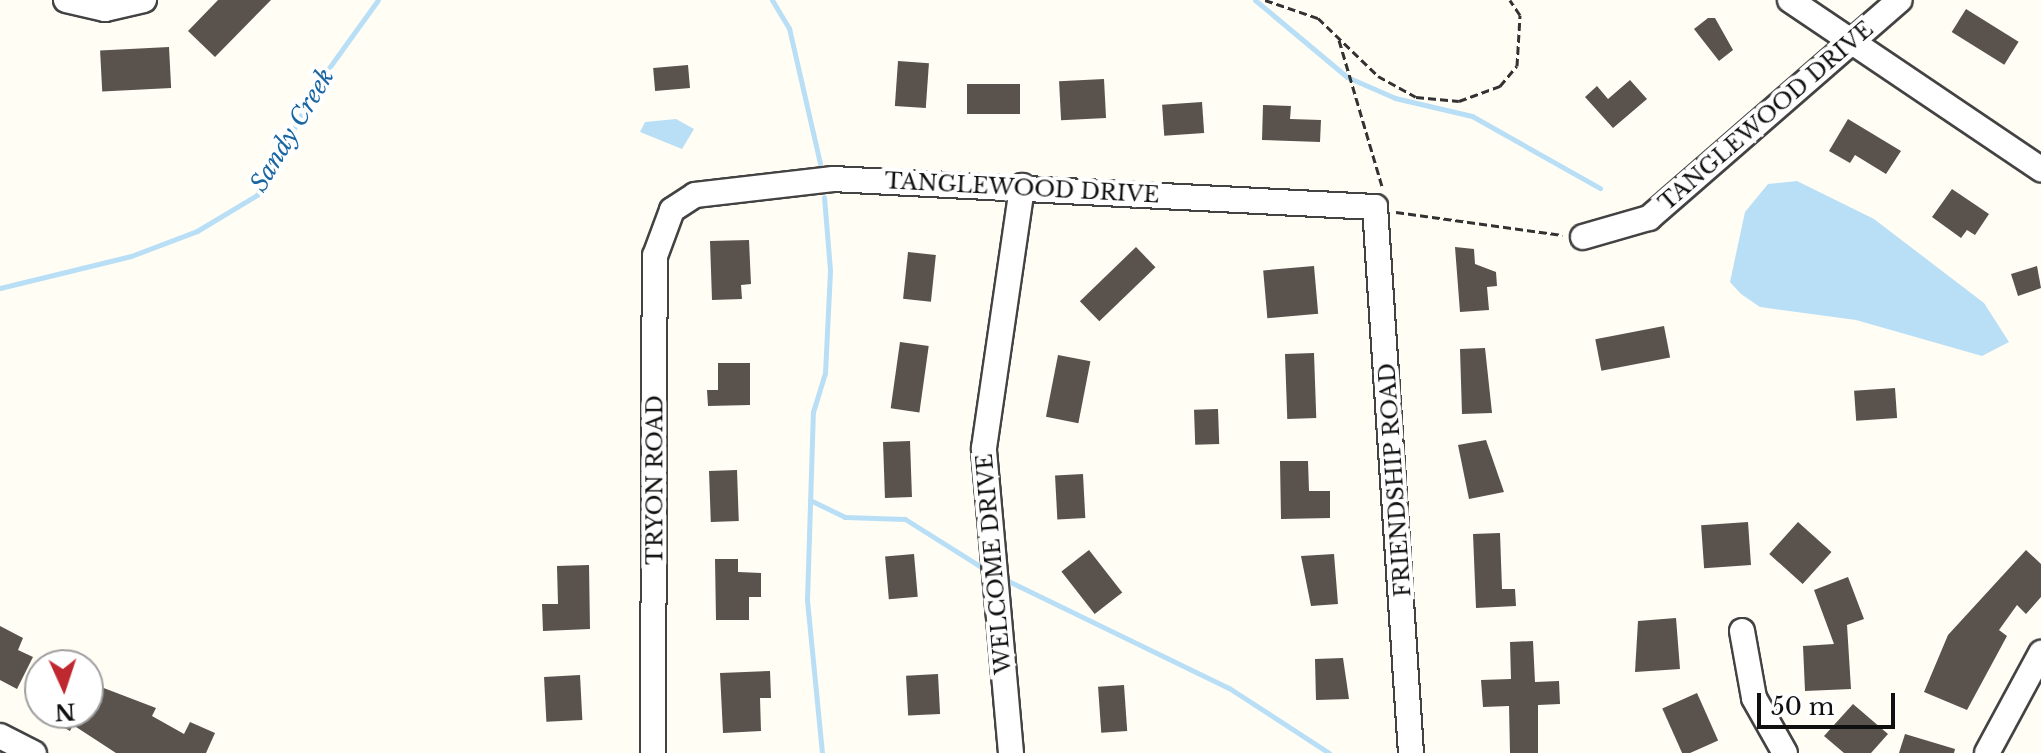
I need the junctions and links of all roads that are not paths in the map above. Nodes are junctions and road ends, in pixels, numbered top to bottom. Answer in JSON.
{"nodes":[{"id":1,"x":66,"y":0,"type":"edge"},
{"id":2,"x":144,"y":0,"type":"edge"},
{"id":3,"x":1790,"y":0,"type":"edge"},
{"id":4,"x":1900,"y":0,"type":"edge"},
{"id":5,"x":1850,"y":44,"type":"junction"},
{"id":6,"x":2041,"y":169,"type":"edge"},
{"id":7,"x":1022,"y":186,"type":"junction"},
{"id":8,"x":1375,"y":207,"type":"joint"},
{"id":9,"x":672,"y":210,"type":"joint"},
{"id":10,"x":1583,"y":237,"type":"road end"},
{"id":11,"x":1742,"y":631,"type":"dead end"},
{"id":12,"x":2041,"y":653,"type":"edge"},
{"id":13,"x":0,"y":736,"type":"edge"},
{"id":14,"x":34,"y":753,"type":"edge"},
{"id":15,"x":653,"y":753,"type":"edge"},
{"id":16,"x":1011,"y":753,"type":"edge"},
{"id":17,"x":1411,"y":753,"type":"edge"},
{"id":18,"x":1785,"y":753,"type":"edge"},
{"id":19,"x":1987,"y":753,"type":"edge"}],
"edges":[{"from":1,"to":2,"type":"street"},
{"from":3,"to":5,"type":"street"},
{"from":4,"to":5,"type":"street","name":"TANGLEWOOD DRIVE"},
{"from":5,"to":6,"type":"street"},
{"from":5,"to":10,"type":"street","name":"TANGLEWOOD DRIVE"},
{"from":7,"to":8,"type":"street","name":"TANGLEWOOD DRIVE"},
{"from":7,"to":9,"type":"street","name":"TANGLEWOOD DRIVE"},
{"from":7,"to":16,"type":"street","name":"WELCOME DRIVE"},
{"from":8,"to":17,"type":"street","name":"FRIENDSHIP ROAD"},
{"from":9,"to":15,"type":"street","name":"TRYON ROAD"},
{"from":11,"to":18,"type":"street"},
{"from":12,"to":19,"type":"street"},
{"from":13,"to":14,"type":"street"}]}
